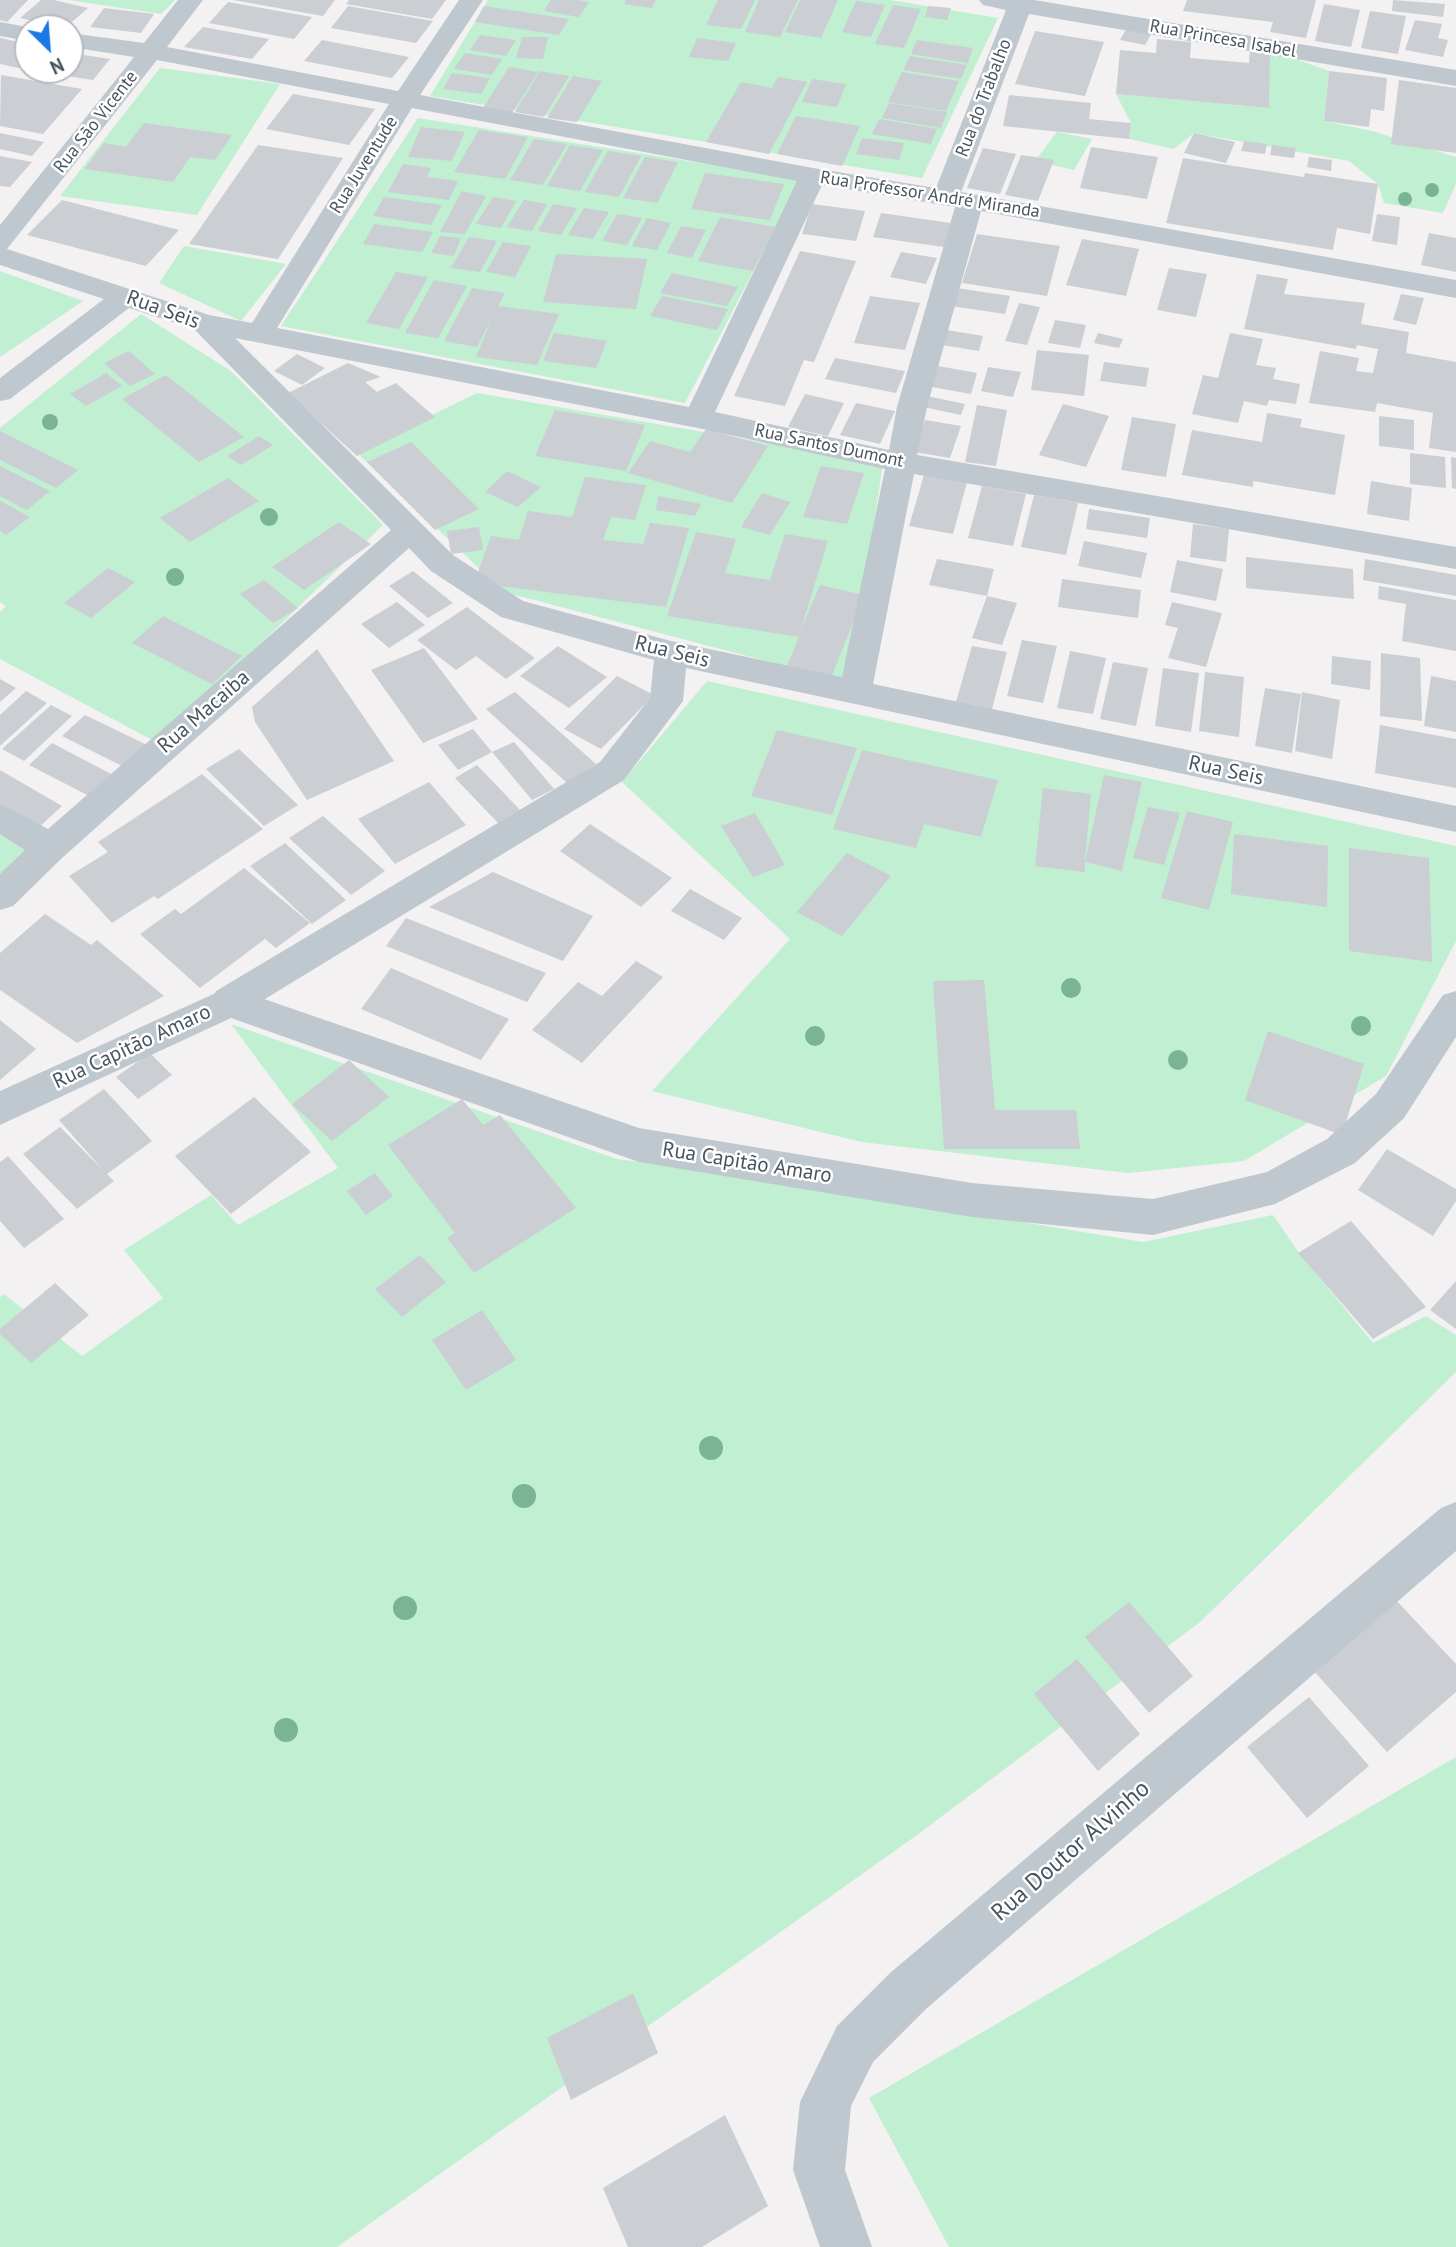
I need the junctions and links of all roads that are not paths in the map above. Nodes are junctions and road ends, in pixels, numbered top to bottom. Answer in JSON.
{"nodes":[{"id":1,"x":191,"y":0,"type":"edge"},
{"id":2,"x":471,"y":0,"type":"edge"},
{"id":3,"x":991,"y":0,"type":"edge"},
{"id":4,"x":1022,"y":2,"type":"edge"},
{"id":5,"x":84,"y":42,"type":"edge"},
{"id":6,"x":152,"y":52,"type":"junction"},
{"id":7,"x":1456,"y":78,"type":"edge"},
{"id":8,"x":405,"y":99,"type":"junction"},
{"id":9,"x":813,"y":176,"type":"junction"},
{"id":10,"x":958,"y":199,"type":"junction"},
{"id":11,"x":0,"y":243,"type":"edge"},
{"id":12,"x":0,"y":256,"type":"edge"},
{"id":13,"x":1456,"y":289,"type":"edge"},
{"id":14,"x":126,"y":296,"type":"junction"},
{"id":15,"x":204,"y":323,"type":"junction"},
{"id":16,"x":261,"y":332,"type":"junction"},
{"id":17,"x":0,"y":392,"type":"edge"},
{"id":18,"x":698,"y":418,"type":"junction"},
{"id":19,"x":900,"y":462,"type":"junction"},
{"id":20,"x":411,"y":529,"type":"junction"},
{"id":21,"x":1456,"y":558,"type":"edge"},
{"id":22,"x":671,"y":653,"type":"junction"},
{"id":23,"x":855,"y":694,"type":"junction"},
{"id":24,"x":0,"y":817,"type":"edge"},
{"id":25,"x":1456,"y":819,"type":"edge"},
{"id":26,"x":50,"y":848,"type":"junction"},
{"id":27,"x":0,"y":896,"type":"edge"},
{"id":28,"x":229,"y":1002,"type":"junction"},
{"id":29,"x":1456,"y":1006,"type":"edge"},
{"id":30,"x":0,"y":1109,"type":"edge"},
{"id":31,"x":1456,"y":1523,"type":"edge"},
{"id":32,"x":846,"y":2247,"type":"edge"}],
"edges":[{"from":1,"to":6,"type":"street","name":"Rua São Vicente"},
{"from":2,"to":8,"type":"street","name":"Rua Juventude"},
{"from":3,"to":4,"type":"street","name":"Rua Princesa Isabel"},
{"from":4,"to":7,"type":"street","name":"Rua Princesa Isabel"},
{"from":4,"to":10,"type":"street","name":"Rua do Trabalho"},
{"from":5,"to":6,"type":"street"},
{"from":6,"to":8,"type":"street","name":"Rua Professor André Miranda"},
{"from":6,"to":11,"type":"street","name":"Rua São Vicente"},
{"from":8,"to":9,"type":"street","name":"Rua Professor André Miranda"},
{"from":8,"to":16,"type":"street","name":"Rua Juventude"},
{"from":9,"to":10,"type":"street","name":"Rua Professor André Miranda"},
{"from":9,"to":18,"type":"street"},
{"from":10,"to":13,"type":"street","name":"Rua Professor André Miranda"},
{"from":10,"to":19,"type":"street","name":"Rua do Trabalho"},
{"from":12,"to":14,"type":"street","name":"Rua Seis"},
{"from":14,"to":15,"type":"street","name":"Rua Seis"},
{"from":14,"to":17,"type":"street"},
{"from":15,"to":16,"type":"street","name":"Rua Santos Dumont"},
{"from":15,"to":20,"type":"street","name":"Rua Seis"},
{"from":16,"to":18,"type":"street","name":"Rua Santos Dumont"},
{"from":18,"to":19,"type":"street","name":"Rua Santos Dumont"},
{"from":19,"to":21,"type":"street","name":"Rua Santos Dumont"},
{"from":19,"to":23,"type":"street","name":"Rua do Trabalho"},
{"from":20,"to":22,"type":"street","name":"Rua Seis"},
{"from":20,"to":26,"type":"street","name":"Rua Macaiba"},
{"from":22,"to":23,"type":"street","name":"Rua Seis"},
{"from":22,"to":28,"type":"street"},
{"from":23,"to":25,"type":"street","name":"Rua Seis"},
{"from":24,"to":26,"type":"street"},
{"from":26,"to":27,"type":"street","name":"Rua Macaiba"},
{"from":28,"to":29,"type":"street","name":"Rua Capitão Amaro"},
{"from":28,"to":30,"type":"street","name":"Rua Capitão Amaro"},
{"from":31,"to":32,"type":"street","name":"Rua Doutor Alvinho"}]}
